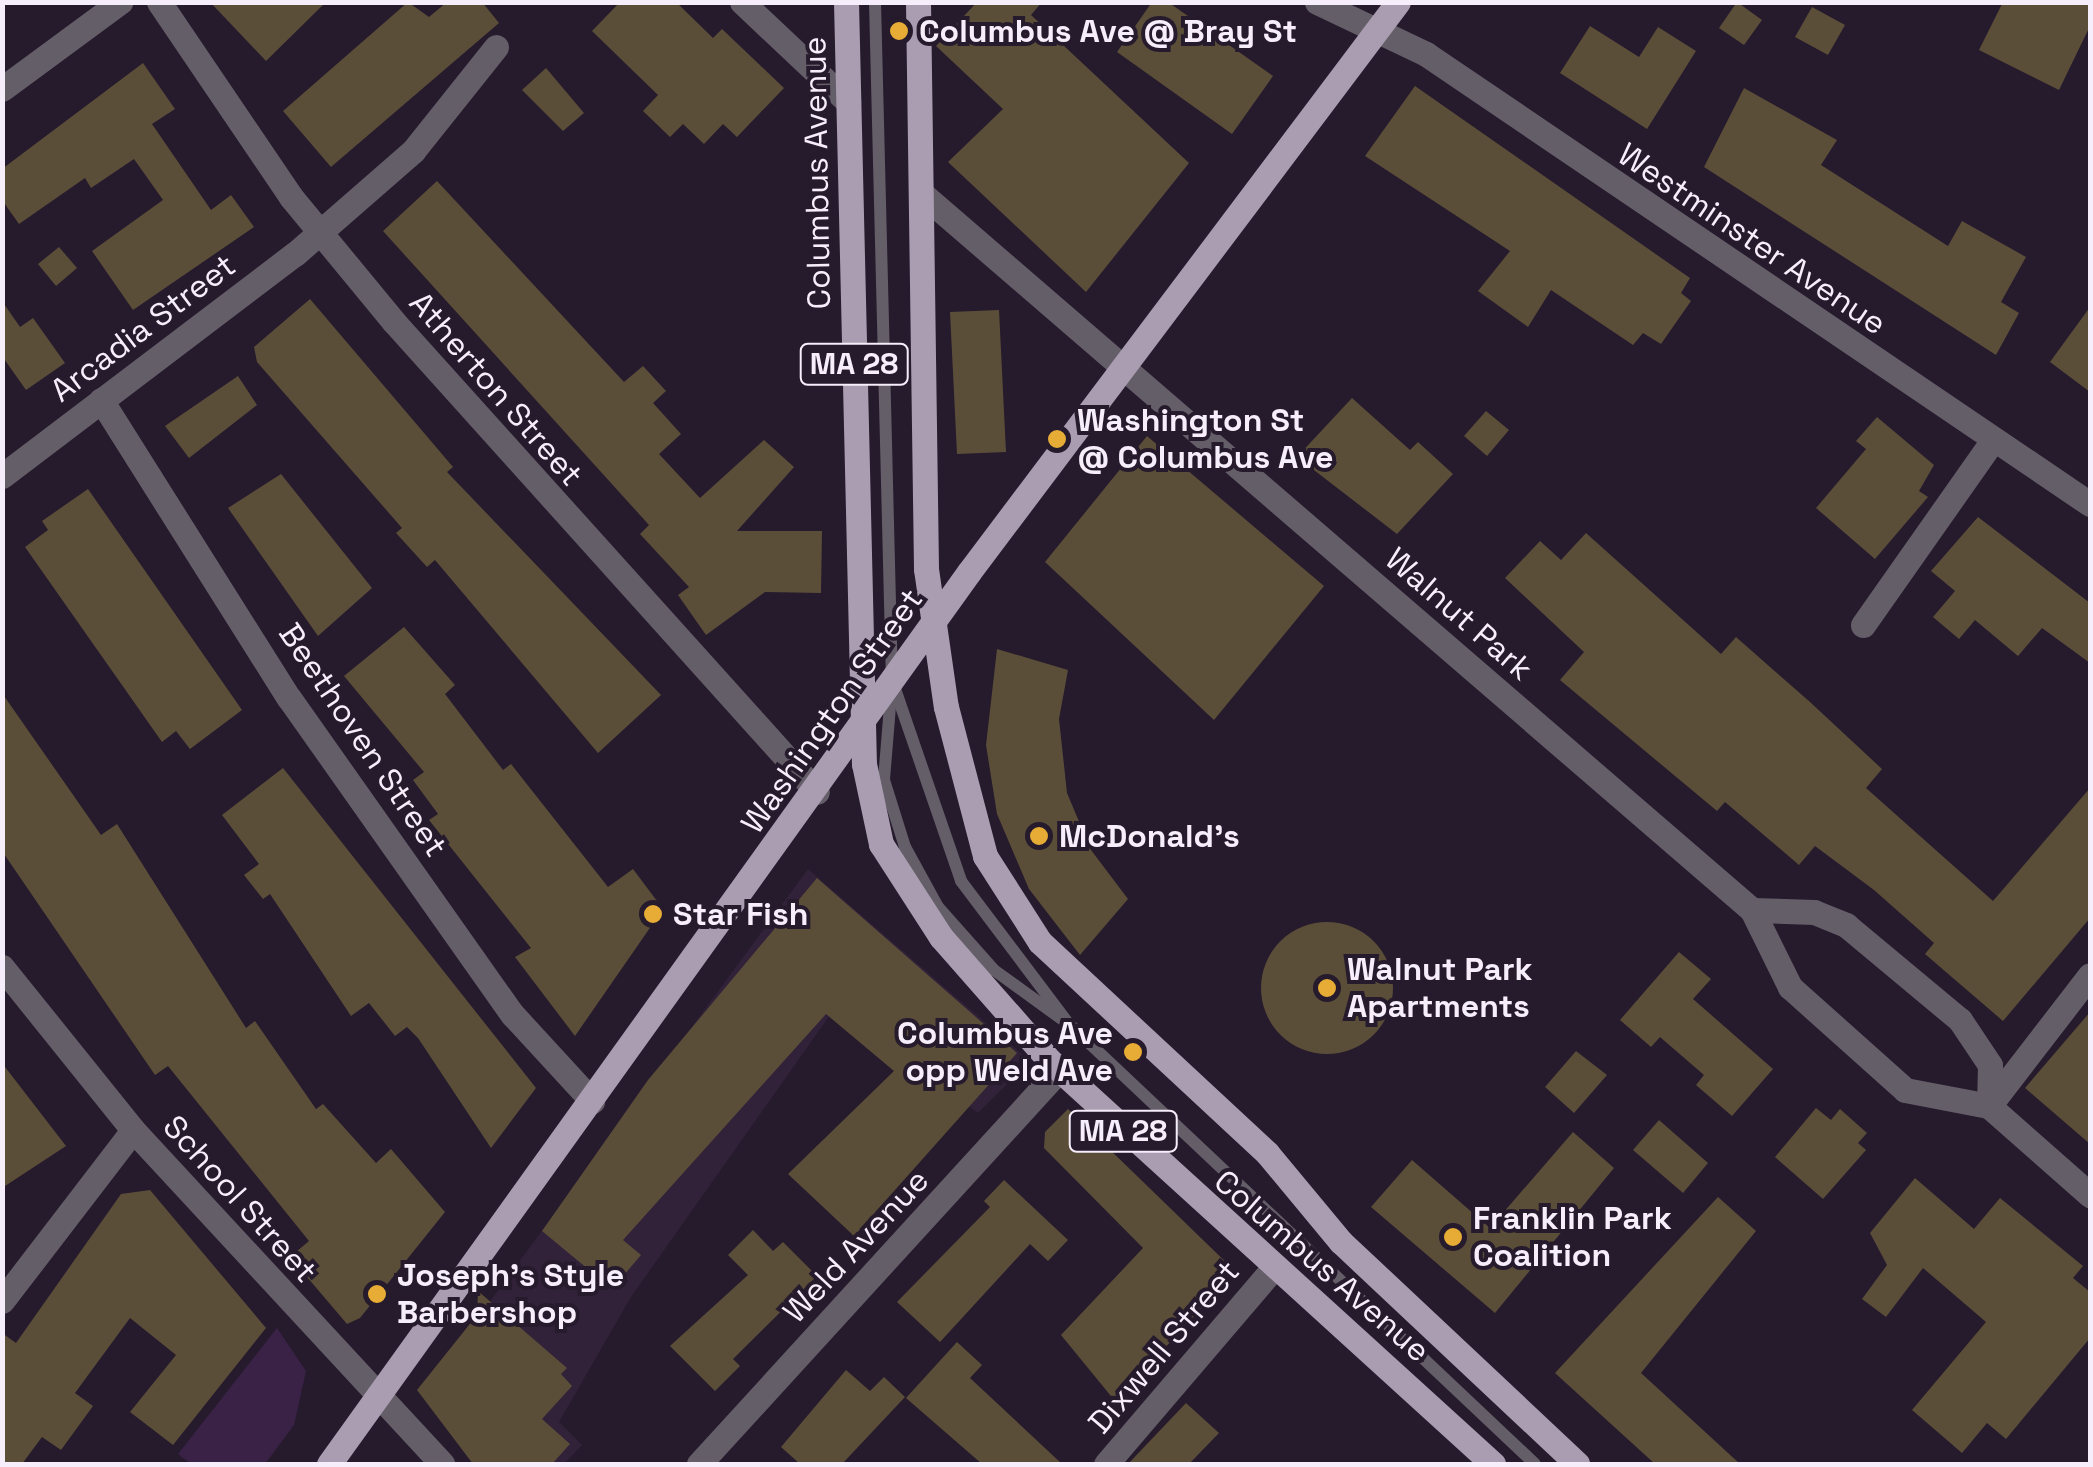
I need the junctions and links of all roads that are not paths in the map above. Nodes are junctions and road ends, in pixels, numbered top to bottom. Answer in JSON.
{"nodes":[{"id":1,"x":120,"y":2,"type":"edge"},
{"id":2,"x":159,"y":2,"type":"edge"},
{"id":3,"x":742,"y":2,"type":"edge"},
{"id":4,"x":846,"y":2,"type":"edge"},
{"id":5,"x":875,"y":2,"type":"edge"},
{"id":6,"x":918,"y":2,"type":"edge"},
{"id":7,"x":1317,"y":2,"type":"edge"},
{"id":8,"x":1398,"y":2,"type":"edge"},
{"id":9,"x":1378,"y":29,"type":"junction"},
{"id":10,"x":496,"y":47,"type":"dead end"},
{"id":11,"x":2,"y":89,"type":"edge"},
{"id":12,"x":848,"y":102,"type":"junction"},
{"id":13,"x":921,"y":193,"type":"junction"},
{"id":14,"x":318,"y":228,"type":"junction"},
{"id":15,"x":1121,"y":372,"type":"junction"},
{"id":16,"x":101,"y":400,"type":"junction"},
{"id":17,"x":1993,"y":440,"type":"junction"},
{"id":18,"x":2,"y":476,"type":"edge"},
{"id":19,"x":2090,"y":504,"type":"edge"},
{"id":20,"x":933,"y":624,"type":"junction"},
{"id":21,"x":1863,"y":625,"type":"dead end"},
{"id":22,"x":892,"y":682,"type":"junction"},
{"id":23,"x":863,"y":725,"type":"junction"},
{"id":24,"x":817,"y":792,"type":"junction"},
{"id":25,"x":1752,"y":910,"type":"junction"},
{"id":26,"x":2,"y":967,"type":"edge"},
{"id":27,"x":2090,"y":975,"type":"edge"},
{"id":28,"x":1070,"y":1025,"type":"junction"},
{"id":29,"x":1059,"y":1070,"type":"junction"},
{"id":30,"x":592,"y":1101,"type":"junction"},
{"id":31,"x":1989,"y":1106,"type":"junction"},
{"id":32,"x":133,"y":1130,"type":"junction"},
{"id":33,"x":2090,"y":1194,"type":"edge"},
{"id":34,"x":1272,"y":1271,"type":"junction"},
{"id":35,"x":2,"y":1301,"type":"edge"},
{"id":36,"x":377,"y":1392,"type":"junction"},
{"id":37,"x":329,"y":1464,"type":"edge"},
{"id":38,"x":442,"y":1464,"type":"edge"},
{"id":39,"x":699,"y":1464,"type":"edge"},
{"id":40,"x":1106,"y":1464,"type":"edge"},
{"id":41,"x":1493,"y":1464,"type":"edge"},
{"id":42,"x":1535,"y":1464,"type":"edge"},
{"id":43,"x":1577,"y":1464,"type":"edge"}],
"edges":[{"from":1,"to":11,"type":"street"},
{"from":2,"to":14,"type":"street","name":"Atherton Street"},
{"from":3,"to":12,"type":"street"},
{"from":4,"to":12,"type":"main road","name":"Columbus Avenue","number":"MA 28"},
{"from":5,"to":22,"type":"lane","name":"Columbus Avenue"},
{"from":6,"to":13,"type":"main road","name":"Columbus Avenue","number":"MA 28"},
{"from":7,"to":9,"type":"street","name":"Westminster Avenue"},
{"from":8,"to":9,"type":"main road","name":"Washington Street"},
{"from":9,"to":15,"type":"main road","name":"Washington Street"},
{"from":9,"to":17,"type":"street","name":"Westminster Avenue"},
{"from":10,"to":14,"type":"street","name":"Arcadia Street"},
{"from":12,"to":23,"type":"main road","name":"Columbus Avenue","number":"MA 28"},
{"from":13,"to":15,"type":"street","name":"Walnut Park"},
{"from":13,"to":20,"type":"main road","name":"Columbus Avenue","number":"MA 28"},
{"from":14,"to":16,"type":"street","name":"Arcadia Street"},
{"from":14,"to":24,"type":"street","name":"Atherton Street"},
{"from":15,"to":20,"type":"main road","name":"Washington Street"},
{"from":15,"to":25,"type":"street","name":"Walnut Park"},
{"from":16,"to":18,"type":"street","name":"Arcadia Street"},
{"from":16,"to":30,"type":"street","name":"Beethoven Street"},
{"from":17,"to":19,"type":"street","name":"Westminster Avenue"},
{"from":17,"to":21,"type":"street"},
{"from":20,"to":22,"type":"main road","name":"Washington Street"},
{"from":20,"to":43,"type":"main road","name":"Columbus Avenue","number":"MA 28"},
{"from":22,"to":23,"type":"main road","name":"Washington Street"},
{"from":22,"to":28,"type":"lane","name":"Columbus Avenue"},
{"from":22,"to":28,"type":"lane","name":"Columbus Avenue"},
{"from":23,"to":24,"type":"main road","name":"Washington Street"},
{"from":23,"to":29,"type":"main road","name":"Columbus Avenue","number":"MA 28"},
{"from":24,"to":30,"type":"main road","name":"Washington Street"},
{"from":25,"to":31,"type":"street","name":"Walnut Park"},
{"from":25,"to":31,"type":"street"},
{"from":26,"to":32,"type":"street","name":"School Street"},
{"from":27,"to":31,"type":"street"},
{"from":28,"to":42,"type":"lane","name":"Columbus Avenue"},
{"from":29,"to":34,"type":"main road","name":"Columbus Avenue","number":"MA 28"},
{"from":29,"to":39,"type":"street","name":"Weld Avenue"},
{"from":30,"to":36,"type":"main road","name":"Washington Street"},
{"from":31,"to":33,"type":"street"},
{"from":32,"to":35,"type":"street"},
{"from":32,"to":36,"type":"street","name":"School Street"},
{"from":34,"to":40,"type":"street","name":"Dixwell Street"},
{"from":34,"to":41,"type":"main road","name":"Columbus Avenue","number":"MA 28"},
{"from":36,"to":37,"type":"main road","name":"Washington Street"},
{"from":36,"to":38,"type":"street","name":"School Street"}]}
